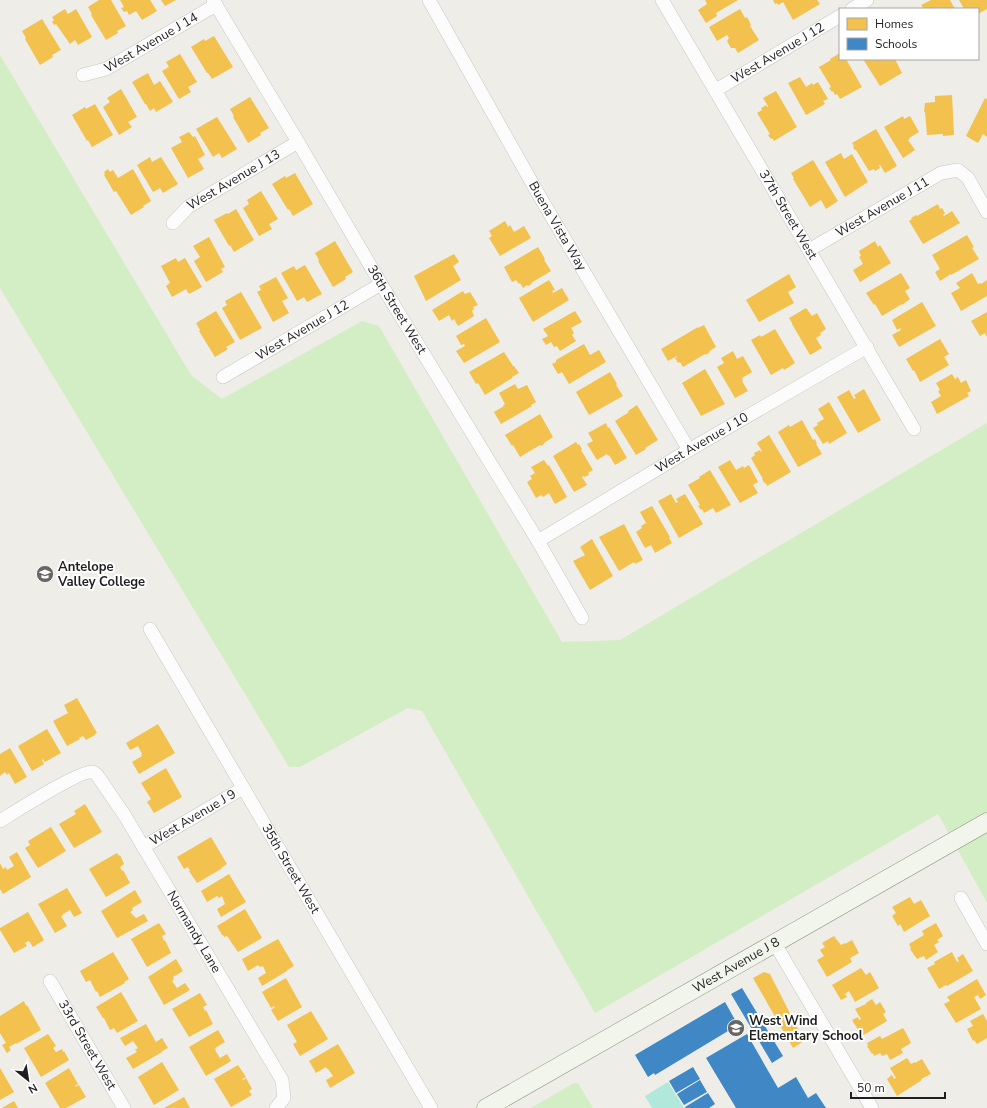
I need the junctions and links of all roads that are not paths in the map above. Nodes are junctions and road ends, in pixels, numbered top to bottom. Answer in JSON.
{"nodes":[{"id":1,"x":429,"y":0,"type":"edge"},
{"id":2,"x":662,"y":0,"type":"edge"},
{"id":3,"x":215,"y":2,"type":"edge"},
{"id":4,"x":839,"y":17,"type":"edge"},
{"id":5,"x":84,"y":75,"type":"dead end"},
{"id":6,"x":716,"y":90,"type":"junction"},
{"id":7,"x":298,"y":142,"type":"junction"},
{"id":8,"x":987,"y":212,"type":"edge"},
{"id":9,"x":173,"y":223,"type":"dead end"},
{"id":10,"x":809,"y":250,"type":"junction"},
{"id":11,"x":381,"y":284,"type":"junction"},
{"id":12,"x":867,"y":347,"type":"junction"},
{"id":13,"x":223,"y":376,"type":"dead end"},
{"id":14,"x":914,"y":429,"type":"dead end"},
{"id":15,"x":689,"y":450,"type":"junction"},
{"id":16,"x":538,"y":541,"type":"junction"},
{"id":17,"x":582,"y":618,"type":"dead end"},
{"id":18,"x":150,"y":629,"type":"dead end"},
{"id":19,"x":243,"y":788,"type":"junction"},
{"id":20,"x":0,"y":822,"type":"edge"},
{"id":21,"x":987,"y":822,"type":"edge"},
{"id":22,"x":143,"y":847,"type":"junction"},
{"id":23,"x":961,"y":898,"type":"dead end"},
{"id":24,"x":775,"y":944,"type":"junction"},
{"id":25,"x":987,"y":944,"type":"edge"},
{"id":26,"x":50,"y":981,"type":"dead end"},
{"id":27,"x":280,"y":1103,"type":"edge"},
{"id":28,"x":124,"y":1108,"type":"edge"},
{"id":29,"x":431,"y":1108,"type":"edge"},
{"id":30,"x":486,"y":1108,"type":"edge"},
{"id":31,"x":872,"y":1108,"type":"edge"}],
"edges":[{"from":1,"to":15,"type":"street","name":"Buena Vista Way"},
{"from":2,"to":6,"type":"street","name":"37th Street West"},
{"from":3,"to":5,"type":"street","name":"West Avenue J 14"},
{"from":3,"to":7,"type":"street","name":"36th Street West"},
{"from":4,"to":6,"type":"street","name":"West Avenue J 12"},
{"from":6,"to":10,"type":"street","name":"37th Street West"},
{"from":7,"to":9,"type":"street","name":"West Avenue J 13"},
{"from":7,"to":11,"type":"street","name":"36th Street West"},
{"from":8,"to":10,"type":"street","name":"West Avenue J 11"},
{"from":10,"to":12,"type":"street","name":"37th Street West"},
{"from":11,"to":13,"type":"street","name":"West Avenue J 12"},
{"from":11,"to":16,"type":"street","name":"36th Street West"},
{"from":12,"to":14,"type":"street","name":"37th Street West"},
{"from":12,"to":15,"type":"street","name":"West Avenue J 10"},
{"from":15,"to":16,"type":"street","name":"West Avenue J 10"},
{"from":16,"to":17,"type":"street","name":"36th Street West"},
{"from":18,"to":19,"type":"street","name":"35th Street West"},
{"from":19,"to":22,"type":"street","name":"West Avenue J 9"},
{"from":19,"to":29,"type":"street","name":"35th Street West"},
{"from":20,"to":22,"type":"street","name":"Normandy Lane"},
{"from":21,"to":24,"type":"street","name":"West Avenue J 8"},
{"from":22,"to":27,"type":"street","name":"Normandy Lane"},
{"from":23,"to":25,"type":"street"},
{"from":24,"to":30,"type":"street","name":"West Avenue J 8"},
{"from":24,"to":31,"type":"street"},
{"from":26,"to":28,"type":"street","name":"33rd Street West"}]}
